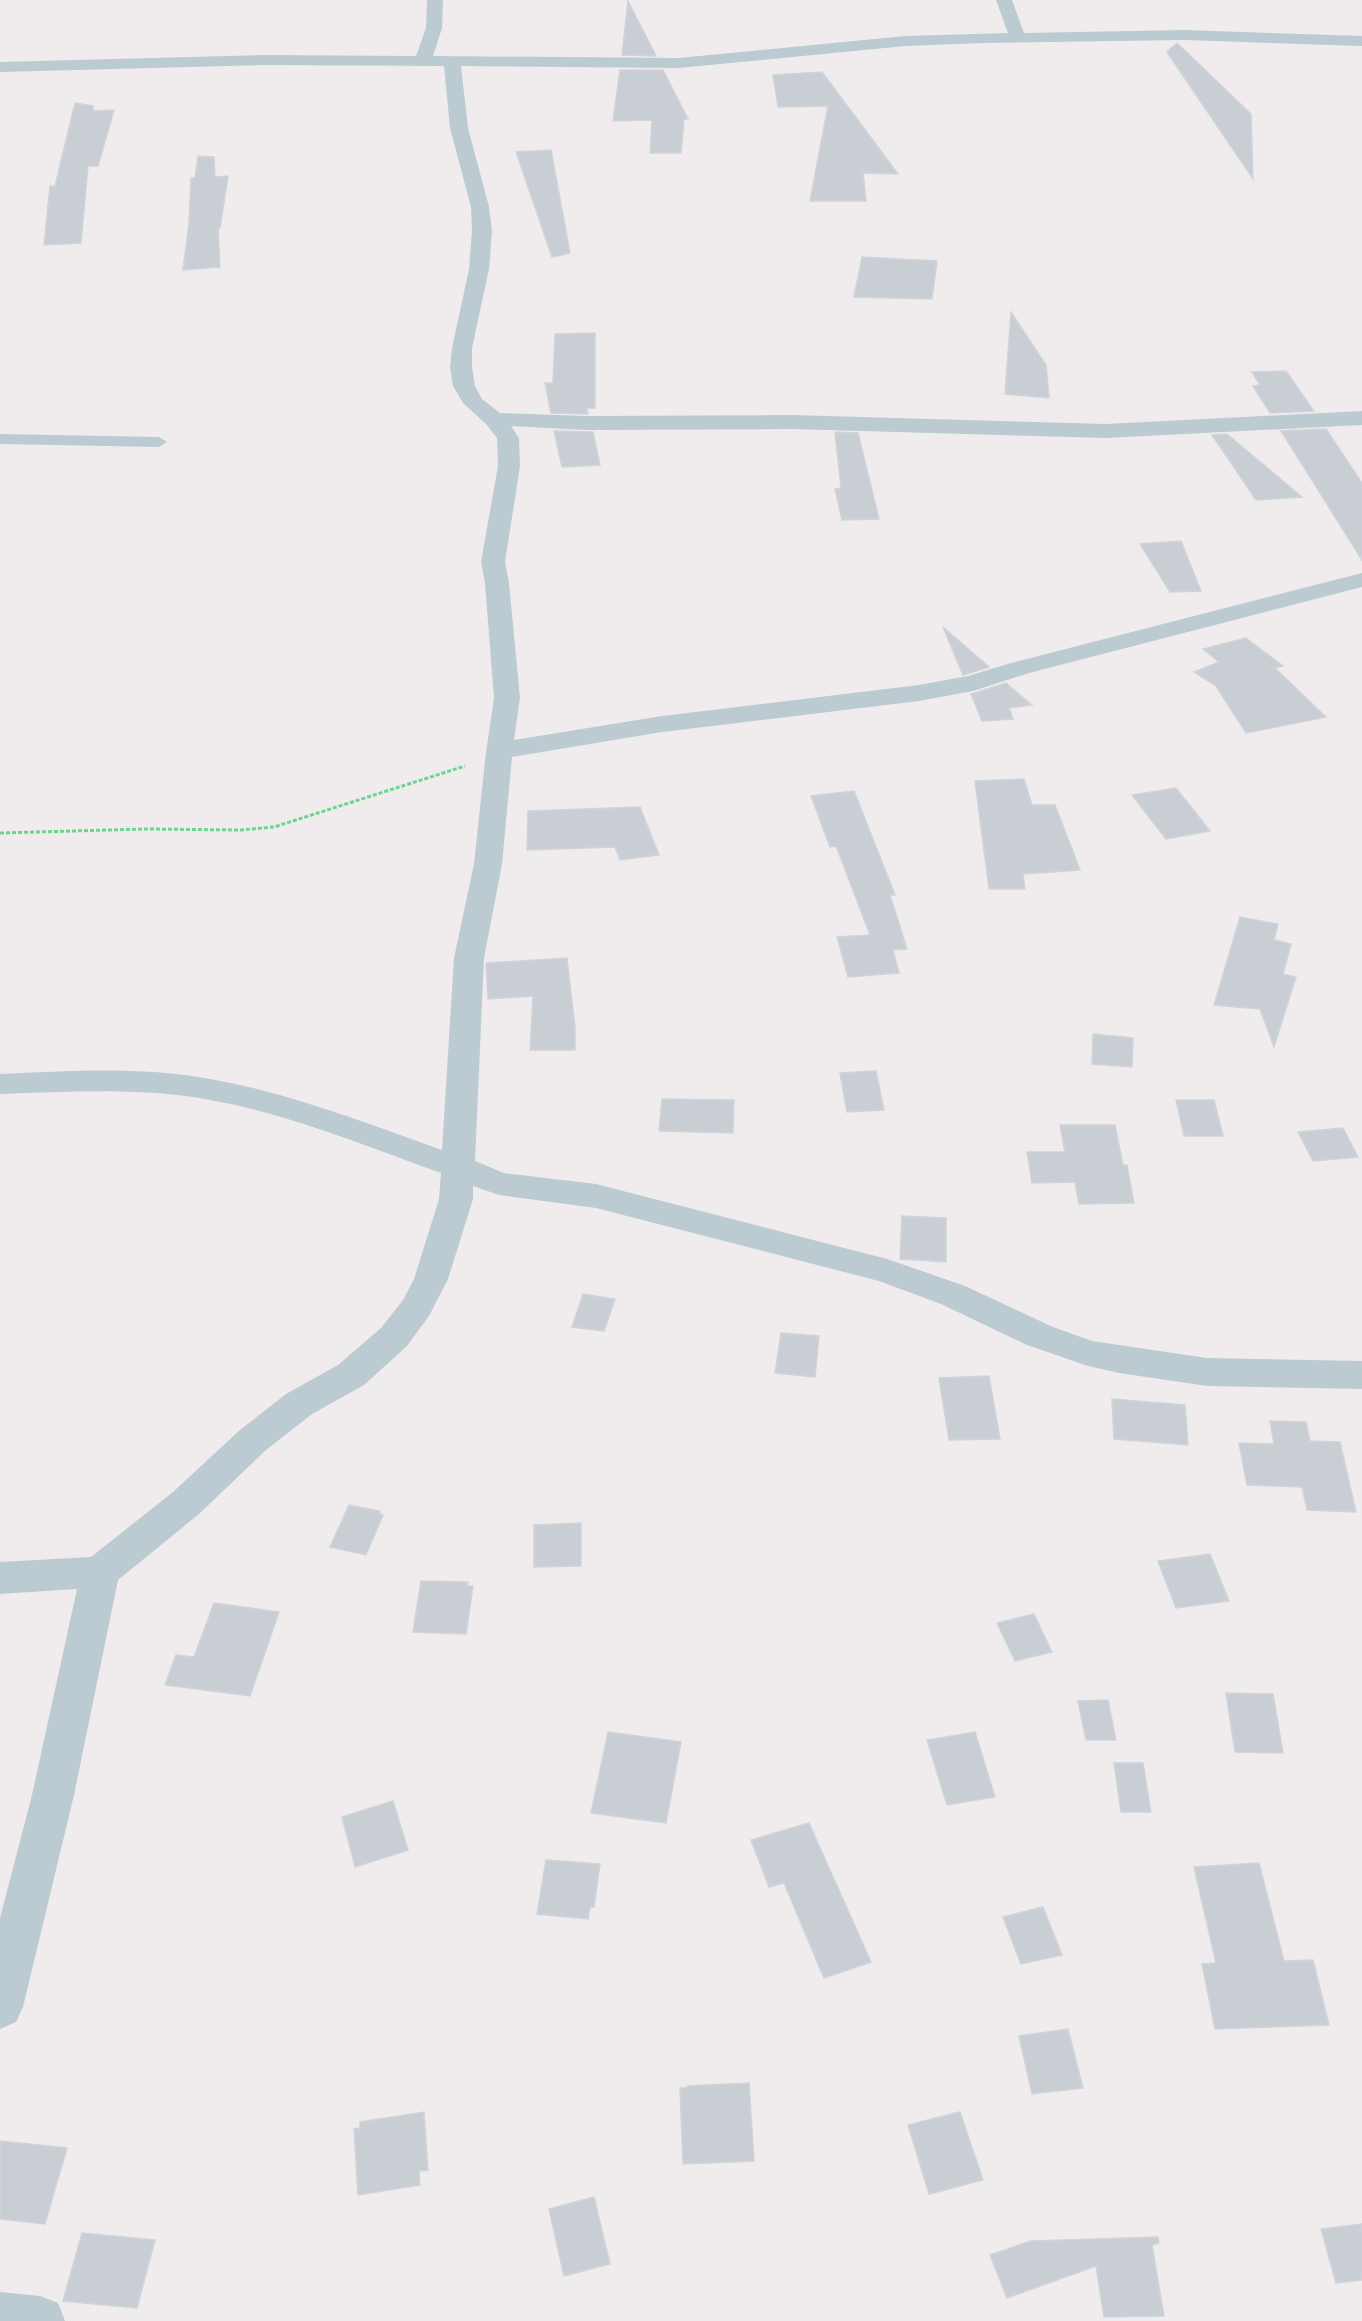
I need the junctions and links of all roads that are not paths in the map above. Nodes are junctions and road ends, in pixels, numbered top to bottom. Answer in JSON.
{"nodes":[{"id":1,"x":435,"y":0,"type":"edge"},
{"id":2,"x":1004,"y":0,"type":"edge"},
{"id":3,"x":1018,"y":37,"type":"junction"},
{"id":4,"x":1362,"y":41,"type":"edge"},
{"id":5,"x":423,"y":61,"type":"junction"},
{"id":6,"x":452,"y":61,"type":"junction"},
{"id":7,"x":0,"y":67,"type":"edge"},
{"id":8,"x":1362,"y":418,"type":"edge"},
{"id":9,"x":494,"y":419,"type":"junction"},
{"id":10,"x":0,"y":439,"type":"edge"},
{"id":11,"x":159,"y":442,"type":"dead end"},
{"id":12,"x":1362,"y":580,"type":"edge"},
{"id":13,"x":499,"y":752,"type":"junction"},
{"id":14,"x":0,"y":1084,"type":"edge"},
{"id":15,"x":458,"y":1167,"type":"junction"},
{"id":16,"x":1362,"y":1375,"type":"edge"},
{"id":17,"x":100,"y":1572,"type":"junction"},
{"id":18,"x":0,"y":1578,"type":"edge"},
{"id":19,"x":0,"y":2007,"type":"edge"},
{"id":20,"x":0,"y":2317,"type":"edge"},
{"id":21,"x":40,"y":2321,"type":"edge"}],
"edges":[{"from":1,"to":5,"type":"street"},
{"from":2,"to":3,"type":"street"},
{"from":3,"to":4,"type":"street"},
{"from":3,"to":6,"type":"street"},
{"from":5,"to":6,"type":"street"},
{"from":5,"to":7,"type":"street"},
{"from":6,"to":9,"type":"street"},
{"from":8,"to":9,"type":"street"},
{"from":9,"to":13,"type":"street"},
{"from":10,"to":11,"type":"lane"},
{"from":12,"to":13,"type":"street"},
{"from":13,"to":15,"type":"street"},
{"from":14,"to":15,"type":"street"},
{"from":15,"to":16,"type":"street"},
{"from":15,"to":17,"type":"street"},
{"from":17,"to":18,"type":"street"},
{"from":17,"to":19,"type":"street"},
{"from":20,"to":21,"type":"street"}]}
